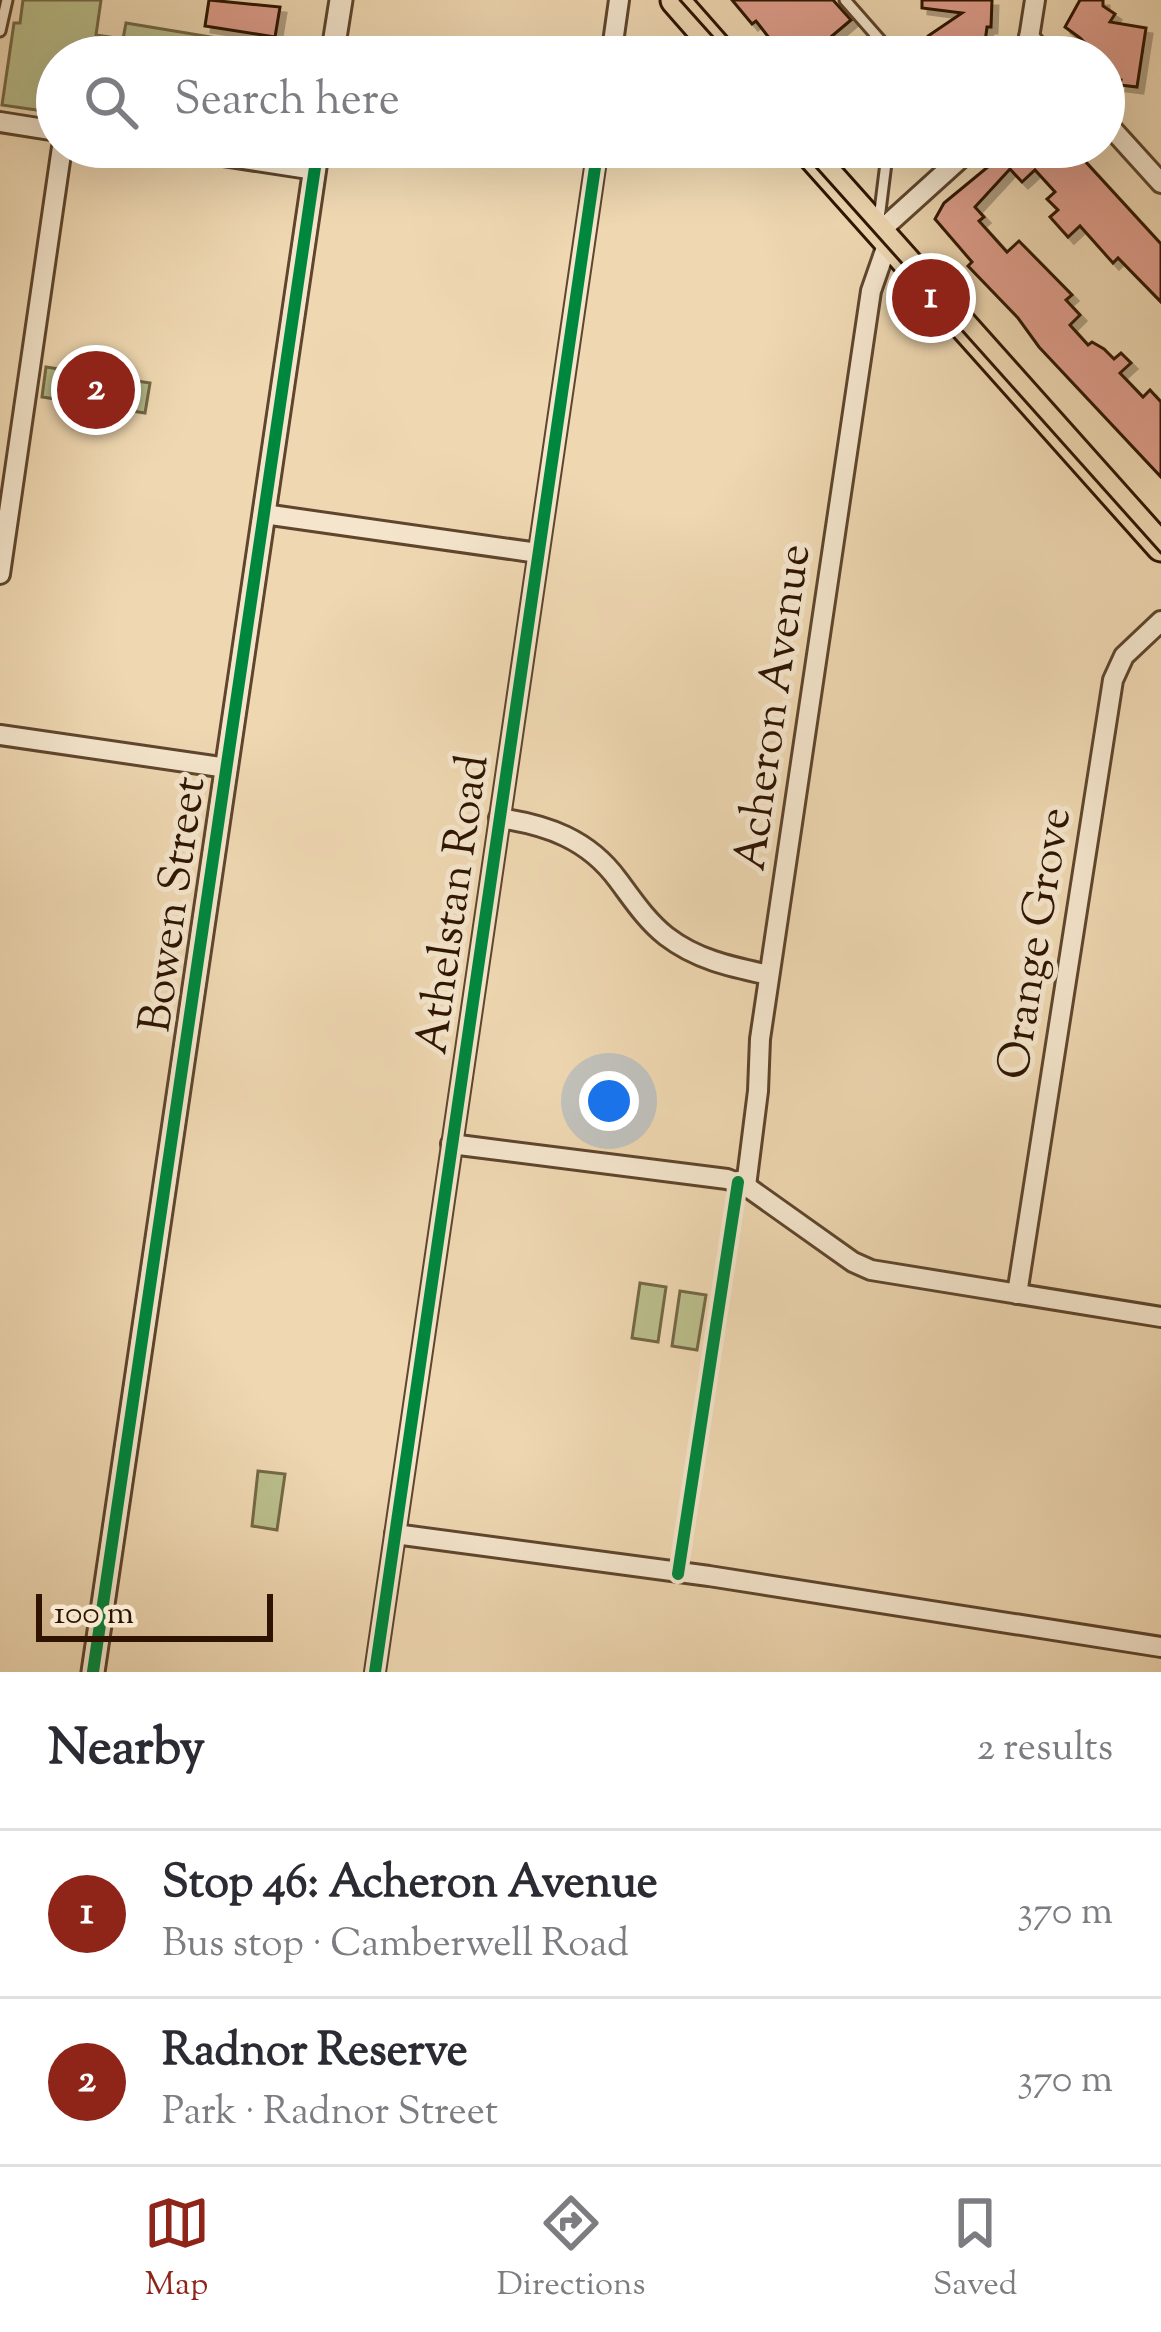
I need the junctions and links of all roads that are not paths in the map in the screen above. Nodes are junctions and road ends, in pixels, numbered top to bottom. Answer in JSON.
{"nodes":[{"id":1,"x":7,"y":0,"type":"edge"},
{"id":2,"x":341,"y":0,"type":"edge"},
{"id":3,"x":619,"y":0,"type":"edge"},
{"id":4,"x":675,"y":0,"type":"edge"},
{"id":5,"x":844,"y":0,"type":"edge"},
{"id":6,"x":1035,"y":0,"type":"edge"},
{"id":7,"x":0,"y":31,"type":"edge"},
{"id":8,"x":335,"y":36,"type":"edge"},
{"id":9,"x":613,"y":36,"type":"edge"},
{"id":10,"x":707,"y":36,"type":"edge"},
{"id":11,"x":876,"y":36,"type":"edge"},
{"id":12,"x":1030,"y":36,"type":"edge"},
{"id":13,"x":0,"y":122,"type":"edge"},
{"id":14,"x":36,"y":128,"type":"edge"},
{"id":15,"x":1125,"y":143,"type":"edge"},
{"id":16,"x":59,"y":168,"type":"edge"},
{"id":17,"x":315,"y":168,"type":"edge"},
{"id":18,"x":595,"y":168,"type":"edge"},
{"id":19,"x":823,"y":168,"type":"edge"},
{"id":20,"x":887,"y":168,"type":"edge"},
{"id":21,"x":952,"y":168,"type":"edge"},
{"id":22,"x":1161,"y":183,"type":"edge"},
{"id":23,"x":882,"y":235,"type":"junction"},
{"id":24,"x":264,"y":514,"type":"junction"},
{"id":25,"x":1161,"y":547,"type":"edge"},
{"id":26,"x":538,"y":553,"type":"junction"},
{"id":27,"x":0,"y":574,"type":"edge"},
{"id":28,"x":1161,"y":621,"type":"edge"},
{"id":29,"x":0,"y":735,"type":"edge"},
{"id":30,"x":226,"y":768,"type":"junction"},
{"id":31,"x":499,"y":818,"type":"junction"},
{"id":32,"x":769,"y":975,"type":"junction"},
{"id":33,"x":451,"y":1144,"type":"junction"},
{"id":34,"x":746,"y":1186,"type":"junction"},
{"id":35,"x":1017,"y":1294,"type":"junction"},
{"id":36,"x":1161,"y":1317,"type":"edge"},
{"id":37,"x":395,"y":1534,"type":"junction"},
{"id":38,"x":1161,"y":1647,"type":"edge"},
{"id":39,"x":93,"y":1672,"type":"edge"},
{"id":40,"x":375,"y":1672,"type":"edge"}],
"edges":[{"from":1,"to":7,"type":"lane"},
{"from":2,"to":8,"type":"street"},
{"from":3,"to":9,"type":"street"},
{"from":4,"to":10,"type":"main road"},
{"from":5,"to":11,"type":"lane"},
{"from":6,"to":12,"type":"street"},
{"from":13,"to":14,"type":"street"},
{"from":15,"to":22,"type":"street"},
{"from":16,"to":27,"type":"street"},
{"from":17,"to":24,"type":"street","name":"Bowen Street"},
{"from":18,"to":26,"type":"street","name":"Athelstan Road"},
{"from":19,"to":23,"type":"main road"},
{"from":20,"to":23,"type":"lane"},
{"from":21,"to":23,"type":"street"},
{"from":23,"to":25,"type":"main road"},
{"from":23,"to":32,"type":"street","name":"Acheron Avenue"},
{"from":24,"to":26,"type":"street"},
{"from":24,"to":30,"type":"street","name":"Bowen Street"},
{"from":26,"to":31,"type":"street","name":"Athelstan Road"},
{"from":28,"to":35,"type":"street","name":"Orange Grove"},
{"from":29,"to":30,"type":"street"},
{"from":30,"to":39,"type":"street","name":"Bowen Street"},
{"from":31,"to":32,"type":"street"},
{"from":31,"to":33,"type":"street","name":"Athelstan Road"},
{"from":32,"to":34,"type":"street","name":"Acheron Avenue"},
{"from":33,"to":34,"type":"street"},
{"from":33,"to":37,"type":"street","name":"Athelstan Road"},
{"from":34,"to":35,"type":"street"},
{"from":35,"to":36,"type":"street"},
{"from":37,"to":38,"type":"street"},
{"from":37,"to":40,"type":"street","name":"Athelstan Road"}]}
